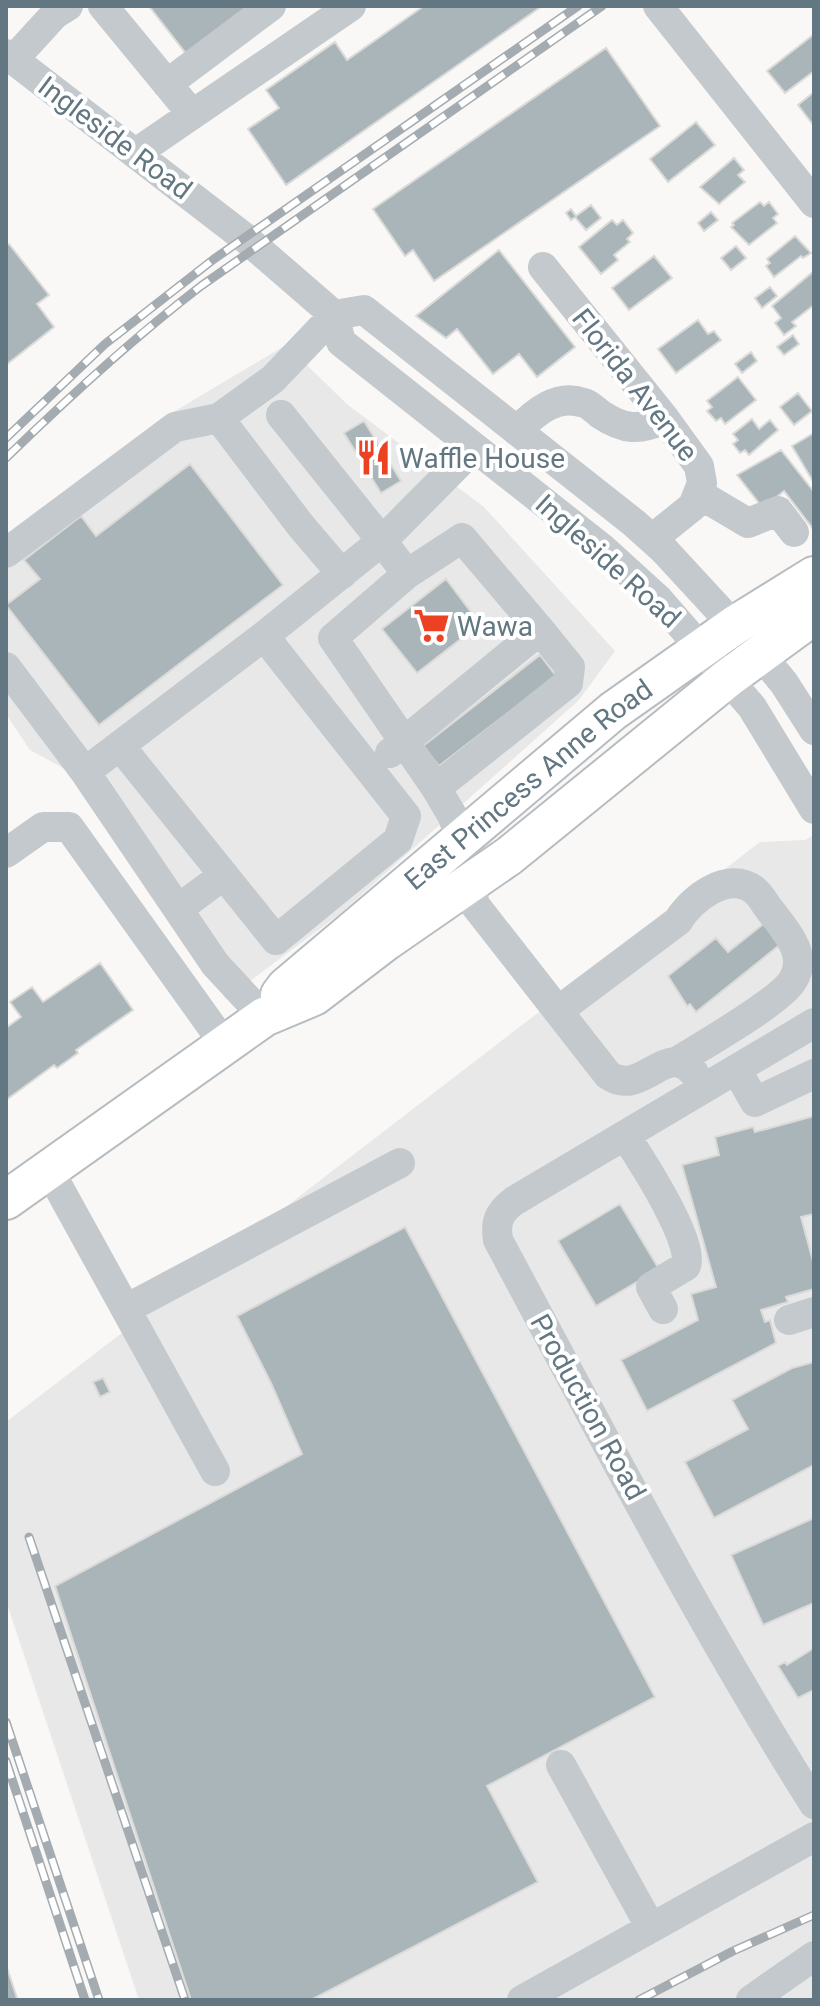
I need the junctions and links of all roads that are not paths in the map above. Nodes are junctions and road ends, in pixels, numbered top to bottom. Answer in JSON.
{"nodes":[{"id":1,"x":68,"y":6,"type":"edge"},
{"id":2,"x":103,"y":6,"type":"edge"},
{"id":3,"x":271,"y":6,"type":"edge"},
{"id":4,"x":658,"y":6,"type":"edge"},
{"id":5,"x":348,"y":7,"type":"edge"},
{"id":6,"x":236,"y":33,"type":"junction"},
{"id":7,"x":10,"y":57,"type":"edge"},
{"id":8,"x":261,"y":67,"type":"junction"},
{"id":9,"x":167,"y":84,"type":"junction"},
{"id":10,"x":192,"y":114,"type":"junction"},
{"id":11,"x":136,"y":153,"type":"junction"},
{"id":12,"x":814,"y":203,"type":"edge"},
{"id":13,"x":543,"y":267,"type":"dead end"},
{"id":14,"x":334,"y":315,"type":"junction"},
{"id":15,"x":281,"y":415,"type":"dead end"},
{"id":16,"x":219,"y":418,"type":"junction"},
{"id":17,"x":665,"y":419,"type":"junction"},
{"id":18,"x":517,"y":431,"type":"junction"},
{"id":19,"x":302,"y":441,"type":"junction"},
{"id":20,"x":474,"y":448,"type":"junction"},
{"id":21,"x":260,"y":473,"type":"junction"},
{"id":22,"x":699,"y":494,"type":"junction"},
{"id":23,"x":794,"y":532,"type":"dead end"},
{"id":24,"x":652,"y":539,"type":"junction"},
{"id":25,"x":382,"y":541,"type":"junction"},
{"id":26,"x":6,"y":553,"type":"edge"},
{"id":27,"x":342,"y":574,"type":"junction"},
{"id":28,"x":407,"y":574,"type":"junction"},
{"id":29,"x":814,"y":576,"type":"edge"},
{"id":30,"x":814,"y":615,"type":"edge"},
{"id":31,"x":735,"y":625,"type":"junction"},
{"id":32,"x":540,"y":630,"type":"junction"},
{"id":33,"x":264,"y":636,"type":"junction"},
{"id":34,"x":702,"y":648,"type":"junction"},
{"id":35,"x":760,"y":654,"type":"junction"},
{"id":36,"x":6,"y":667,"type":"edge"},
{"id":37,"x":728,"y":678,"type":"junction"},
{"id":38,"x":814,"y":730,"type":"edge"},
{"id":39,"x":405,"y":742,"type":"junction"},
{"id":40,"x":120,"y":746,"type":"junction"},
{"id":41,"x":369,"y":769,"type":"junction"},
{"id":42,"x":85,"y":772,"type":"junction"},
{"id":43,"x":436,"y":788,"type":"junction"},
{"id":44,"x":814,"y":809,"type":"edge"},
{"id":45,"x":461,"y":838,"type":"junction"},
{"id":46,"x":6,"y":853,"type":"edge"},
{"id":47,"x":224,"y":875,"type":"junction"},
{"id":48,"x":470,"y":883,"type":"junction"},
{"id":49,"x":178,"y":909,"type":"junction"},
{"id":50,"x":558,"y":1011,"type":"junction"},
{"id":51,"x":264,"y":1017,"type":"junction"},
{"id":52,"x":814,"y":1023,"type":"edge"},
{"id":53,"x":225,"y":1045,"type":"junction"},
{"id":54,"x":678,"y":1061,"type":"junction"},
{"id":55,"x":736,"y":1069,"type":"junction"},
{"id":56,"x":814,"y":1074,"type":"edge"},
{"id":57,"x":704,"y":1088,"type":"junction"},
{"id":58,"x":625,"y":1135,"type":"junction"},
{"id":59,"x":400,"y":1163,"type":"dead end"},
{"id":60,"x":49,"y":1170,"type":"junction"},
{"id":61,"x":6,"y":1200,"type":"edge"},
{"id":62,"x":126,"y":1309,"type":"junction"},
{"id":63,"x":663,"y":1309,"type":"dead end"},
{"id":64,"x":215,"y":1471,"type":"dead end"},
{"id":65,"x":561,"y":1765,"type":"dead end"},
{"id":66,"x":814,"y":1804,"type":"edge"},
{"id":67,"x":814,"y":1837,"type":"edge"},
{"id":68,"x":651,"y":1928,"type":"junction"},
{"id":69,"x":814,"y":1956,"type":"edge"},
{"id":70,"x":522,"y":2000,"type":"edge"},
{"id":71,"x":751,"y":2000,"type":"edge"}],
"edges":[{"from":1,"to":7,"type":"street"},
{"from":2,"to":9,"type":"street"},
{"from":3,"to":6,"type":"street"},
{"from":4,"to":12,"type":"street"},
{"from":5,"to":8,"type":"street"},
{"from":6,"to":8,"type":"street"},
{"from":6,"to":9,"type":"street"},
{"from":7,"to":11,"type":"street","name":"Ingleside Road"},
{"from":8,"to":10,"type":"street"},
{"from":9,"to":10,"type":"street"},
{"from":10,"to":11,"type":"street"},
{"from":11,"to":14,"type":"street","name":"Ingleside Road"},
{"from":13,"to":17,"type":"street","name":"Florida Avenue"},
{"from":14,"to":16,"type":"street"},
{"from":14,"to":18,"type":"street","name":"Ingleside Road"},
{"from":14,"to":20,"type":"street","name":"Ingleside Road"},
{"from":15,"to":19,"type":"street"},
{"from":16,"to":21,"type":"street"},
{"from":16,"to":26,"type":"street"},
{"from":17,"to":18,"type":"street"},
{"from":17,"to":22,"type":"street","name":"Florida Avenue"},
{"from":18,"to":24,"type":"street","name":"Ingleside Road"},
{"from":19,"to":21,"type":"street"},
{"from":19,"to":25,"type":"street"},
{"from":20,"to":25,"type":"street"},
{"from":20,"to":34,"type":"street","name":"Ingleside Road"},
{"from":21,"to":27,"type":"street"},
{"from":22,"to":23,"type":"street"},
{"from":22,"to":24,"type":"street","name":"Florida Avenue"},
{"from":24,"to":31,"type":"street","name":"Ingleside Road"},
{"from":25,"to":27,"type":"street"},
{"from":25,"to":28,"type":"street"},
{"from":27,"to":33,"type":"street"},
{"from":28,"to":32,"type":"street"},
{"from":28,"to":39,"type":"street"},
{"from":29,"to":31,"type":"main road","name":"East Princess Anne Road"},
{"from":30,"to":35,"type":"main road","name":"East Princess Anne Road"},
{"from":31,"to":34,"type":"main road","name":"East Princess Anne Road"},
{"from":31,"to":35,"type":"street","name":"Ingleside Road"},
{"from":32,"to":39,"type":"street"},
{"from":32,"to":43,"type":"street"},
{"from":33,"to":40,"type":"street"},
{"from":33,"to":41,"type":"street"},
{"from":34,"to":37,"type":"street","name":"Ingleside Road"},
{"from":34,"to":45,"type":"main road","name":"East Princess Anne Road"},
{"from":35,"to":37,"type":"main road","name":"East Princess Anne Road"},
{"from":35,"to":38,"type":"street","name":"Ingleside Road"},
{"from":36,"to":42,"type":"street"},
{"from":37,"to":44,"type":"street","name":"Ingleside Road"},
{"from":37,"to":48,"type":"main road","name":"East Princess Anne Road"},
{"from":39,"to":41,"type":"street"},
{"from":39,"to":43,"type":"street"},
{"from":40,"to":42,"type":"street"},
{"from":40,"to":47,"type":"street"},
{"from":41,"to":47,"type":"street"},
{"from":42,"to":49,"type":"street"},
{"from":43,"to":45,"type":"street"},
{"from":45,"to":51,"type":"main road","name":"East Princess Anne Road"},
{"from":46,"to":53,"type":"street"},
{"from":47,"to":49,"type":"street"},
{"from":48,"to":50,"type":"street"},
{"from":48,"to":51,"type":"main road","name":"East Princess Anne Road"},
{"from":49,"to":51,"type":"street"},
{"from":50,"to":54,"type":"street"},
{"from":50,"to":54,"type":"street"},
{"from":51,"to":53,"type":"main road","name":"East Princess Anne Road"},
{"from":52,"to":55,"type":"street","name":"Production Road"},
{"from":53,"to":60,"type":"main road","name":"East Princess Anne Road"},
{"from":54,"to":57,"type":"street"},
{"from":55,"to":56,"type":"street"},
{"from":55,"to":57,"type":"street","name":"Production Road"},
{"from":57,"to":58,"type":"street","name":"Production Road"},
{"from":58,"to":63,"type":"street"},
{"from":58,"to":66,"type":"street","name":"Production Road"},
{"from":59,"to":62,"type":"street"},
{"from":60,"to":61,"type":"main road","name":"East Princess Anne Road"},
{"from":60,"to":62,"type":"street"},
{"from":62,"to":64,"type":"street"},
{"from":65,"to":68,"type":"street"},
{"from":67,"to":68,"type":"street"},
{"from":68,"to":70,"type":"street"},
{"from":69,"to":71,"type":"street"}]}
